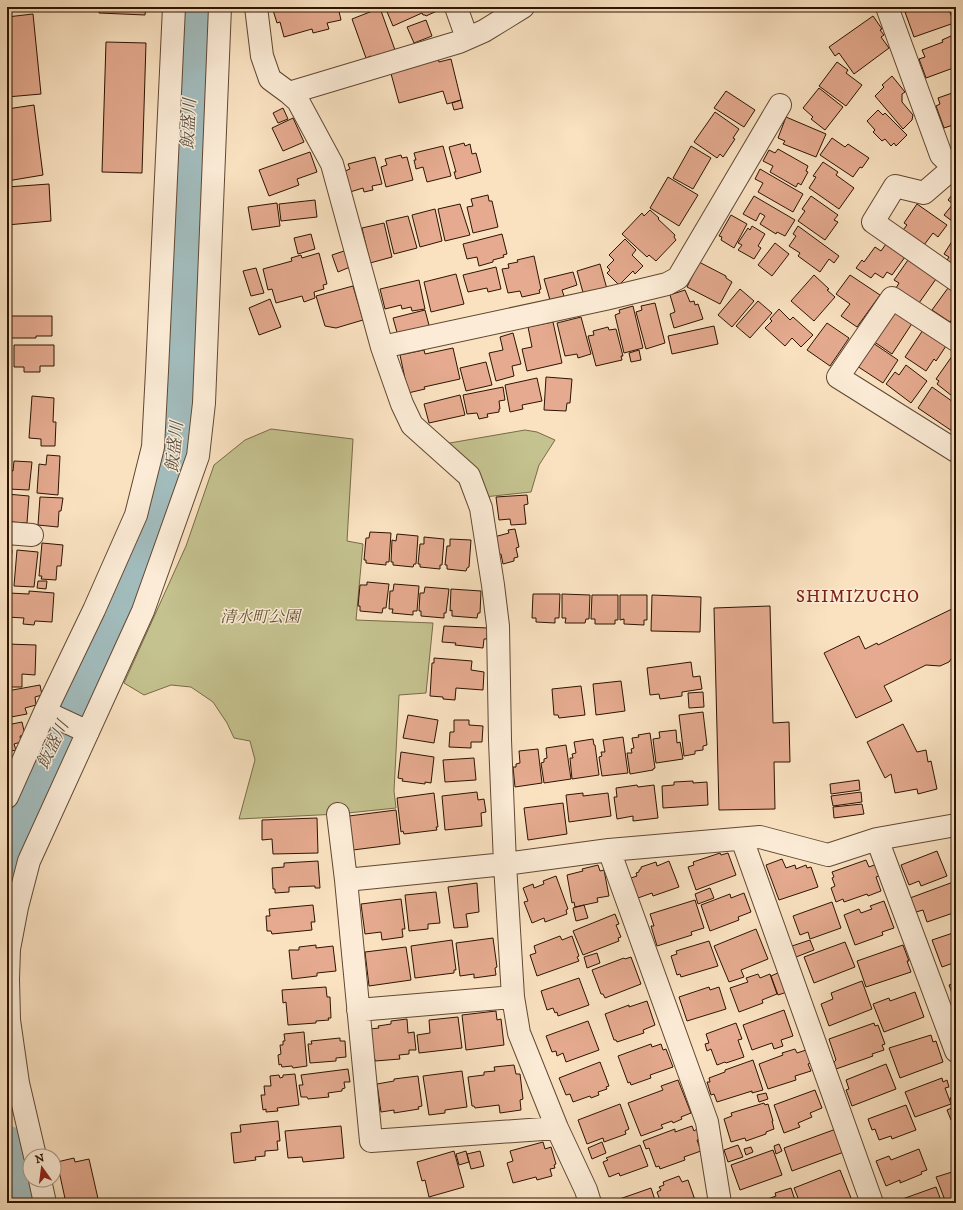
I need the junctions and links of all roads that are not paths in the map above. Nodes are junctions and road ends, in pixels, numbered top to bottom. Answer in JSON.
{"nodes":[{"id":1,"x":174,"y":7,"type":"edge"},
{"id":2,"x":220,"y":7,"type":"edge"},
{"id":3,"x":256,"y":7,"type":"edge"},
{"id":4,"x":456,"y":7,"type":"edge"},
{"id":5,"x":523,"y":7,"type":"edge"},
{"id":6,"x":887,"y":7,"type":"edge"},
{"id":7,"x":466,"y":38,"type":"junction"},
{"id":8,"x":289,"y":93,"type":"junction"},
{"id":9,"x":780,"y":105,"type":"dead end"},
{"id":10,"x":955,"y":169,"type":"edge"},
{"id":11,"x":956,"y":280,"type":"edge"},
{"id":12,"x":956,"y":340,"type":"edge"},
{"id":13,"x":382,"y":347,"type":"junction"},
{"id":14,"x":956,"y":451,"type":"edge"},
{"id":15,"x":7,"y":533,"type":"edge"},
{"id":16,"x":32,"y":535,"type":"dead end"},
{"id":17,"x":48,"y":713,"type":"junction"},
{"id":18,"x":85,"y":730,"type":"junction"},
{"id":19,"x":13,"y":770,"type":"edge"},
{"id":20,"x":7,"y":797,"type":"edge"},
{"id":21,"x":338,"y":814,"type":"dead end"},
{"id":22,"x":956,"y":825,"type":"edge"},
{"id":23,"x":742,"y":838,"type":"junction"},
{"id":24,"x":877,"y":839,"type":"junction"},
{"id":25,"x":609,"y":850,"type":"junction"},
{"id":26,"x":505,"y":864,"type":"junction"},
{"id":27,"x":346,"y":880,"type":"junction"},
{"id":28,"x":513,"y":997,"type":"junction"},
{"id":29,"x":358,"y":1010,"type":"junction"},
{"id":30,"x":956,"y":1051,"type":"edge"},
{"id":31,"x":557,"y":1128,"type":"junction"},
{"id":32,"x":32,"y":1148,"type":"edge"},
{"id":33,"x":42,"y":1188,"type":"edge"},
{"id":34,"x":45,"y":1203,"type":"edge"},
{"id":35,"x":590,"y":1203,"type":"edge"},
{"id":36,"x":720,"y":1203,"type":"edge"},
{"id":37,"x":872,"y":1203,"type":"edge"}],
"edges":[{"from":1,"to":17,"type":"street"},
{"from":2,"to":18,"type":"street"},
{"from":3,"to":8,"type":"street"},
{"from":4,"to":7,"type":"street"},
{"from":5,"to":7,"type":"street"},
{"from":6,"to":10,"type":"street"},
{"from":7,"to":8,"type":"street"},
{"from":8,"to":13,"type":"street"},
{"from":9,"to":13,"type":"street"},
{"from":10,"to":11,"type":"street"},
{"from":12,"to":14,"type":"street"},
{"from":13,"to":26,"type":"street"},
{"from":15,"to":16,"type":"street"},
{"from":17,"to":18,"type":"street"},
{"from":17,"to":19,"type":"street"},
{"from":18,"to":32,"type":"street"},
{"from":19,"to":20,"type":"street"},
{"from":21,"to":27,"type":"street"},
{"from":22,"to":24,"type":"street"},
{"from":23,"to":24,"type":"street"},
{"from":23,"to":25,"type":"street"},
{"from":23,"to":37,"type":"street"},
{"from":24,"to":30,"type":"street"},
{"from":25,"to":26,"type":"street"},
{"from":25,"to":36,"type":"street"},
{"from":26,"to":27,"type":"street"},
{"from":26,"to":28,"type":"street"},
{"from":27,"to":29,"type":"street"},
{"from":28,"to":29,"type":"street"},
{"from":28,"to":31,"type":"street"},
{"from":29,"to":31,"type":"street"},
{"from":31,"to":35,"type":"street"},
{"from":33,"to":34,"type":"street"}]}
